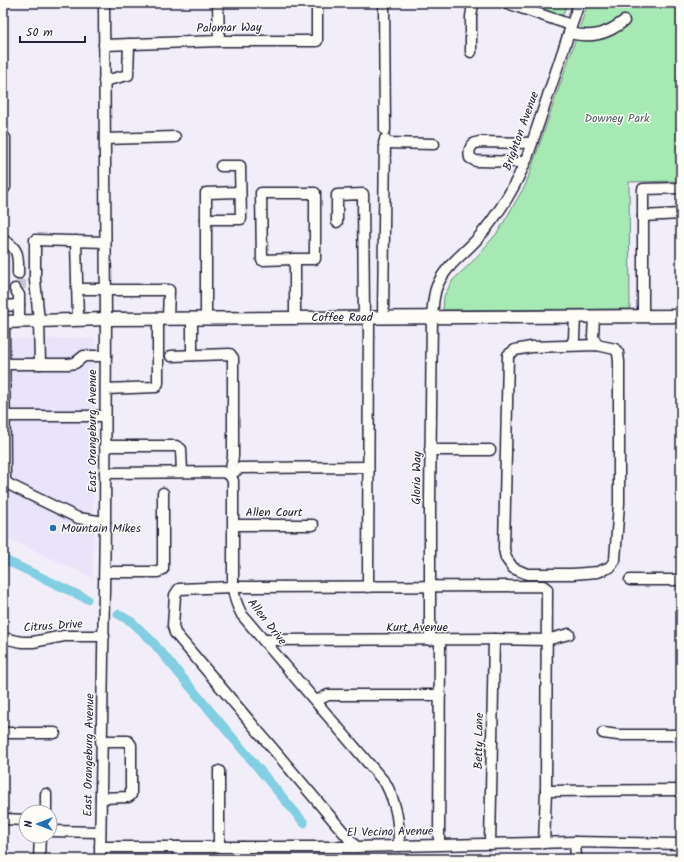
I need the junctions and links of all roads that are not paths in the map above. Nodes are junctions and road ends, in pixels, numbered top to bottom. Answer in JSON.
{"nodes":[{"id":1,"x":104,"y":3,"type":"edge"},
{"id":2,"x":218,"y":3,"type":"edge"},
{"id":3,"x":317,"y":3,"type":"edge"},
{"id":4,"x":384,"y":3,"type":"edge"},
{"id":5,"x":473,"y":3,"type":"edge"},
{"id":6,"x":507,"y":3,"type":"edge"},
{"id":7,"x":579,"y":3,"type":"edge"},
{"id":8,"x":624,"y":21,"type":"dead end"},
{"id":9,"x":570,"y":29,"type":"junction"},
{"id":10,"x":218,"y":40,"type":"junction"},
{"id":11,"x":104,"y":44,"type":"junction"},
{"id":12,"x":129,"y":44,"type":"junction"},
{"id":13,"x":471,"y":52,"type":"dead end"},
{"id":14,"x":104,"y":81,"type":"junction"},
{"id":15,"x":175,"y":137,"type":"dead end"},
{"id":16,"x":385,"y":137,"type":"junction"},
{"id":17,"x":3,"y":138,"type":"edge"},
{"id":18,"x":105,"y":139,"type":"junction"},
{"id":19,"x":532,"y":143,"type":"junction"},
{"id":20,"x":434,"y":144,"type":"dead end"},
{"id":21,"x":525,"y":162,"type":"junction"},
{"id":22,"x":221,"y":166,"type":"dead end"},
{"id":23,"x":681,"y":188,"type":"edge"},
{"id":24,"x":3,"y":190,"type":"edge"},
{"id":25,"x":240,"y":192,"type":"junction"},
{"id":26,"x":681,"y":214,"type":"edge"},
{"id":27,"x":643,"y":216,"type":"junction"},
{"id":28,"x":206,"y":219,"type":"junction"},
{"id":29,"x":337,"y":222,"type":"dead end"},
{"id":30,"x":3,"y":240,"type":"edge"},
{"id":31,"x":76,"y":241,"type":"junction"},
{"id":32,"x":105,"y":242,"type":"junction"},
{"id":33,"x":295,"y":259,"type":"junction"},
{"id":34,"x":18,"y":288,"type":"junction"},
{"id":35,"x":77,"y":288,"type":"junction"},
{"id":36,"x":106,"y":290,"type":"junction"},
{"id":37,"x":3,"y":306,"type":"edge"},
{"id":38,"x":576,"y":316,"type":"junction"},
{"id":39,"x":594,"y":316,"type":"junction"},
{"id":40,"x":643,"y":316,"type":"junction"},
{"id":41,"x":681,"y":316,"type":"edge"},
{"id":42,"x":366,"y":317,"type":"junction"},
{"id":43,"x":383,"y":317,"type":"junction"},
{"id":44,"x":432,"y":317,"type":"junction"},
{"id":45,"x":192,"y":318,"type":"junction"},
{"id":46,"x":206,"y":318,"type":"junction"},
{"id":47,"x":295,"y":318,"type":"junction"},
{"id":48,"x":106,"y":319,"type":"junction"},
{"id":49,"x":163,"y":319,"type":"junction"},
{"id":50,"x":78,"y":320,"type":"junction"},
{"id":51,"x":39,"y":321,"type":"junction"},
{"id":52,"x":3,"y":322,"type":"edge"},
{"id":53,"x":19,"y":322,"type":"junction"},
{"id":54,"x":597,"y":345,"type":"junction"},
{"id":55,"x":571,"y":346,"type":"junction"},
{"id":56,"x":192,"y":355,"type":"junction"},
{"id":57,"x":106,"y":356,"type":"junction"},
{"id":58,"x":171,"y":356,"type":"dead end"},
{"id":59,"x":4,"y":362,"type":"edge"},
{"id":60,"x":40,"y":364,"type":"junction"},
{"id":61,"x":106,"y":389,"type":"junction"},
{"id":62,"x":4,"y":416,"type":"junction"},
{"id":63,"x":105,"y":416,"type":"junction"},
{"id":64,"x":105,"y":446,"type":"junction"},
{"id":65,"x":430,"y":450,"type":"junction"},
{"id":66,"x":490,"y":450,"type":"dead end"},
{"id":67,"x":368,"y":467,"type":"junction"},
{"id":68,"x":182,"y":472,"type":"junction"},
{"id":69,"x":105,"y":473,"type":"junction"},
{"id":70,"x":230,"y":475,"type":"junction"},
{"id":71,"x":5,"y":482,"type":"edge"},
{"id":72,"x":163,"y":493,"type":"dead end"},
{"id":73,"x":105,"y":522,"type":"junction"},
{"id":74,"x":234,"y":525,"type":"junction"},
{"id":75,"x":313,"y":525,"type":"dead end"},
{"id":76,"x":105,"y":572,"type":"junction"},
{"id":77,"x":630,"y":580,"type":"dead end"},
{"id":78,"x":681,"y":580,"type":"edge"},
{"id":79,"x":234,"y":587,"type":"junction"},
{"id":80,"x":368,"y":587,"type":"junction"},
{"id":81,"x":429,"y":587,"type":"junction"},
{"id":82,"x":569,"y":634,"type":"dead end"},
{"id":83,"x":104,"y":636,"type":"junction"},
{"id":84,"x":3,"y":638,"type":"edge"},
{"id":85,"x":494,"y":639,"type":"junction"},
{"id":86,"x":263,"y":640,"type":"junction"},
{"id":87,"x":435,"y":640,"type":"junction"},
{"id":88,"x":546,"y":640,"type":"junction"},
{"id":89,"x":440,"y":695,"type":"junction"},
{"id":90,"x":316,"y":701,"type":"junction"},
{"id":91,"x":55,"y":733,"type":"dead end"},
{"id":92,"x":603,"y":733,"type":"dead end"},
{"id":93,"x":3,"y":734,"type":"edge"},
{"id":94,"x":681,"y":735,"type":"edge"},
{"id":95,"x":101,"y":742,"type":"junction"},
{"id":96,"x":219,"y":771,"type":"dead end"},
{"id":97,"x":681,"y":790,"type":"edge"},
{"id":98,"x":546,"y":791,"type":"junction"},
{"id":99,"x":46,"y":794,"type":"dead end"},
{"id":100,"x":101,"y":798,"type":"junction"},
{"id":101,"x":46,"y":804,"type":"edge"},
{"id":102,"x":3,"y":819,"type":"edge"},
{"id":103,"x":18,"y":820,"type":"edge"},
{"id":104,"x":58,"y":831,"type":"edge"},
{"id":105,"x":100,"y":832,"type":"junction"},
{"id":106,"x":576,"y":842,"type":"junction"},
{"id":107,"x":544,"y":843,"type":"junction"},
{"id":108,"x":40,"y":844,"type":"edge"},
{"id":109,"x":439,"y":844,"type":"junction"},
{"id":110,"x":490,"y":844,"type":"junction"},
{"id":111,"x":681,"y":844,"type":"edge"},
{"id":112,"x":356,"y":846,"type":"junction"},
{"id":113,"x":399,"y":846,"type":"junction"},
{"id":114,"x":100,"y":847,"type":"junction"},
{"id":115,"x":178,"y":847,"type":"junction"},
{"id":116,"x":219,"y":847,"type":"junction"},
{"id":117,"x":243,"y":847,"type":"junction"},
{"id":118,"x":39,"y":859,"type":"edge"},
{"id":119,"x":100,"y":859,"type":"edge"},
{"id":120,"x":179,"y":859,"type":"edge"},
{"id":121,"x":243,"y":859,"type":"edge"},
{"id":122,"x":576,"y":859,"type":"edge"}],
"edges":[{"from":1,"to":11,"type":"street","name":"East Orangeburg Avenue"},
{"from":2,"to":10,"type":"street"},
{"from":3,"to":10,"type":"street","name":"Palomar Way"},
{"from":4,"to":16,"type":"street"},
{"from":5,"to":13,"type":"street"},
{"from":6,"to":9,"type":"street"},
{"from":7,"to":9,"type":"street","name":"Brighton Avenue"},
{"from":8,"to":9,"type":"street"},
{"from":9,"to":19,"type":"street","name":"Brighton Avenue"},
{"from":10,"to":12,"type":"street","name":"Palomar Way"},
{"from":11,"to":12,"type":"street","name":"Palomar Way"},
{"from":11,"to":14,"type":"street","name":"East Orangeburg Avenue"},
{"from":12,"to":14,"type":"street"},
{"from":14,"to":18,"type":"street","name":"East Orangeburg Avenue"},
{"from":15,"to":18,"type":"street"},
{"from":16,"to":20,"type":"street"},
{"from":16,"to":43,"type":"street"},
{"from":17,"to":24,"type":"street"},
{"from":18,"to":32,"type":"street","name":"East Orangeburg Avenue"},
{"from":19,"to":21,"type":"street","name":"Brighton Avenue"},
{"from":19,"to":21,"type":"street"},
{"from":21,"to":44,"type":"street","name":"Brighton Avenue"},
{"from":22,"to":25,"type":"street"},
{"from":23,"to":27,"type":"street"},
{"from":25,"to":28,"type":"street"},
{"from":25,"to":28,"type":"street"},
{"from":26,"to":27,"type":"street"},
{"from":27,"to":40,"type":"street"},
{"from":28,"to":46,"type":"street"},
{"from":29,"to":42,"type":"street"},
{"from":30,"to":34,"type":"street"},
{"from":31,"to":32,"type":"street"},
{"from":31,"to":35,"type":"street"},
{"from":31,"to":51,"type":"street"},
{"from":32,"to":36,"type":"street","name":"East Orangeburg Avenue"},
{"from":33,"to":33,"type":"street"},
{"from":33,"to":47,"type":"street"},
{"from":34,"to":37,"type":"street"},
{"from":34,"to":53,"type":"street"},
{"from":35,"to":36,"type":"street"},
{"from":35,"to":50,"type":"street"},
{"from":36,"to":48,"type":"street","name":"East Orangeburg Avenue"},
{"from":36,"to":49,"type":"street"},
{"from":38,"to":39,"type":"main road","name":"Coffee Road"},
{"from":38,"to":44,"type":"main road","name":"Coffee Road"},
{"from":38,"to":55,"type":"street"},
{"from":39,"to":40,"type":"main road","name":"Coffee Road"},
{"from":39,"to":54,"type":"street"},
{"from":40,"to":41,"type":"main road","name":"Coffee Road"},
{"from":42,"to":43,"type":"main road","name":"Coffee Road"},
{"from":42,"to":47,"type":"main road","name":"Coffee Road"},
{"from":42,"to":67,"type":"street"},
{"from":43,"to":44,"type":"main road","name":"Coffee Road"},
{"from":44,"to":65,"type":"street","name":"Gloria Way"},
{"from":45,"to":46,"type":"main road","name":"Coffee Road"},
{"from":45,"to":49,"type":"main road","name":"Coffee Road"},
{"from":45,"to":56,"type":"street"},
{"from":46,"to":47,"type":"main road","name":"Coffee Road"},
{"from":48,"to":49,"type":"main road","name":"Coffee Road"},
{"from":48,"to":50,"type":"main road","name":"Coffee Road"},
{"from":48,"to":57,"type":"street","name":"East Orangeburg Avenue"},
{"from":49,"to":61,"type":"street"},
{"from":50,"to":51,"type":"main road","name":"Coffee Road"},
{"from":51,"to":53,"type":"main road","name":"Coffee Road"},
{"from":51,"to":60,"type":"street"},
{"from":52,"to":53,"type":"main road","name":"Coffee Road"},
{"from":52,"to":59,"type":"street"},
{"from":54,"to":55,"type":"street"},
{"from":54,"to":55,"type":"street"},
{"from":56,"to":58,"type":"street","name":"Allen Drive"},
{"from":56,"to":70,"type":"street","name":"Allen Drive"},
{"from":57,"to":60,"type":"street"},
{"from":57,"to":61,"type":"street","name":"East Orangeburg Avenue"},
{"from":59,"to":60,"type":"street"},
{"from":59,"to":62,"type":"street"},
{"from":61,"to":63,"type":"street","name":"East Orangeburg Avenue"},
{"from":62,"to":63,"type":"street"},
{"from":62,"to":71,"type":"street"},
{"from":63,"to":64,"type":"street","name":"East Orangeburg Avenue"},
{"from":64,"to":68,"type":"street"},
{"from":64,"to":69,"type":"street","name":"East Orangeburg Avenue"},
{"from":65,"to":66,"type":"street"},
{"from":65,"to":81,"type":"street","name":"Gloria Way"},
{"from":67,"to":70,"type":"street"},
{"from":67,"to":80,"type":"street"},
{"from":68,"to":69,"type":"street"},
{"from":68,"to":70,"type":"street"},
{"from":69,"to":73,"type":"street","name":"East Orangeburg Avenue"},
{"from":70,"to":74,"type":"street","name":"Allen Drive"},
{"from":71,"to":73,"type":"street"},
{"from":72,"to":76,"type":"street"},
{"from":73,"to":76,"type":"street","name":"East Orangeburg Avenue"},
{"from":74,"to":75,"type":"street","name":"Allen Court"},
{"from":74,"to":79,"type":"street","name":"Allen Drive"},
{"from":76,"to":83,"type":"street","name":"East Orangeburg Avenue"},
{"from":77,"to":78,"type":"street"},
{"from":79,"to":80,"type":"street"},
{"from":79,"to":86,"type":"street","name":"Allen Drive"},
{"from":79,"to":112,"type":"street"},
{"from":80,"to":81,"type":"street"},
{"from":81,"to":87,"type":"street","name":"Gloria Way"},
{"from":81,"to":88,"type":"street"},
{"from":82,"to":88,"type":"street","name":"Kurt Avenue"},
{"from":83,"to":84,"type":"street","name":"Citrus Drive"},
{"from":83,"to":95,"type":"street","name":"East Orangeburg Avenue"},
{"from":85,"to":87,"type":"street","name":"Kurt Avenue"},
{"from":85,"to":88,"type":"street","name":"Kurt Avenue"},
{"from":85,"to":110,"type":"street","name":"Betty Lane"},
{"from":86,"to":87,"type":"street","name":"Kurt Avenue"},
{"from":86,"to":90,"type":"street","name":"Allen Drive"},
{"from":87,"to":89,"type":"street","name":"Gloria Way"},
{"from":88,"to":98,"type":"street"},
{"from":89,"to":90,"type":"street"},
{"from":89,"to":109,"type":"street","name":"Gloria Way"},
{"from":90,"to":113,"type":"street","name":"Allen Drive"},
{"from":91,"to":93,"type":"street"},
{"from":92,"to":94,"type":"street"},
{"from":95,"to":100,"type":"street","name":"East Orangeburg Avenue"},
{"from":95,"to":100,"type":"street"},
{"from":96,"to":116,"type":"street"},
{"from":97,"to":98,"type":"street"},
{"from":98,"to":107,"type":"street"},
{"from":99,"to":101,"type":"street"},
{"from":100,"to":105,"type":"street","name":"East Orangeburg Avenue"},
{"from":102,"to":103,"type":"street"},
{"from":104,"to":105,"type":"street"},
{"from":105,"to":114,"type":"street","name":"East Orangeburg Avenue"},
{"from":106,"to":107,"type":"street","name":"El Vecino Avenue"},
{"from":106,"to":111,"type":"street","name":"El Vecino Avenue"},
{"from":106,"to":122,"type":"street"},
{"from":107,"to":110,"type":"street","name":"El Vecino Avenue"},
{"from":108,"to":118,"type":"street"},
{"from":109,"to":110,"type":"street","name":"El Vecino Avenue"},
{"from":109,"to":113,"type":"street","name":"El Vecino Avenue"},
{"from":112,"to":113,"type":"street","name":"El Vecino Avenue"},
{"from":112,"to":117,"type":"street","name":"El Vecino Avenue"},
{"from":114,"to":115,"type":"street","name":"El Vecino Avenue"},
{"from":114,"to":119,"type":"street","name":"East Orangeburg Avenue"},
{"from":115,"to":116,"type":"street","name":"El Vecino Avenue"},
{"from":115,"to":120,"type":"street"},
{"from":116,"to":117,"type":"street","name":"El Vecino Avenue"},
{"from":117,"to":121,"type":"street"}]}
